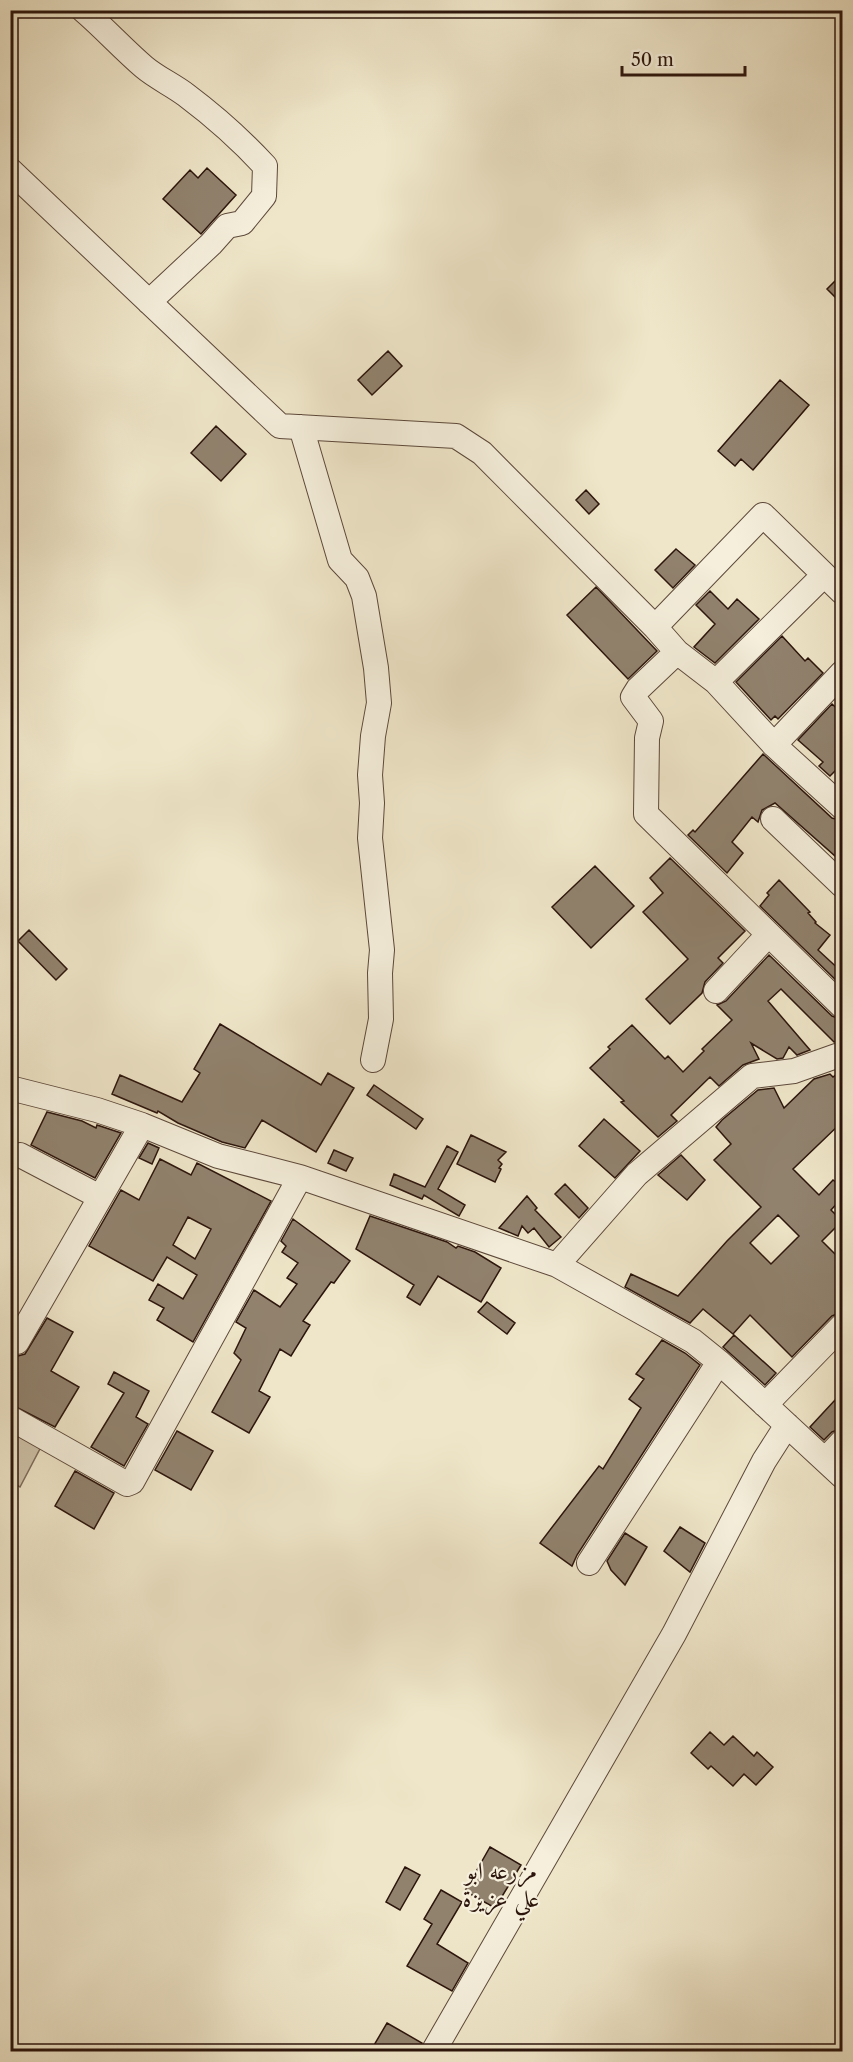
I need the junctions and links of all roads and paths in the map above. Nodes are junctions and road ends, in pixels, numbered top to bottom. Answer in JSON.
{"nodes":[{"id":1,"x":83,"y":10,"type":"edge"},
{"id":2,"x":10,"y":170,"type":"edge"},
{"id":3,"x":149,"y":302,"type":"junction"},
{"id":4,"x":301,"y":427,"type":"junction"},
{"id":5,"x":824,"y":575,"type":"junction"},
{"id":6,"x":843,"y":592,"type":"edge"},
{"id":7,"x":655,"y":627,"type":"junction"},
{"id":8,"x":677,"y":652,"type":"junction"},
{"id":9,"x":843,"y":673,"type":"edge"},
{"id":10,"x":716,"y":682,"type":"junction"},
{"id":11,"x":774,"y":745,"type":"junction"},
{"id":12,"x":843,"y":807,"type":"edge"},
{"id":13,"x":773,"y":819,"type":"dead end"},
{"id":14,"x":843,"y":885,"type":"edge"},
{"id":15,"x":768,"y":935,"type":"junction"},
{"id":16,"x":716,"y":991,"type":"dead end"},
{"id":17,"x":841,"y":1003,"type":"edge"},
{"id":18,"x":843,"y":1054,"type":"edge"},
{"id":19,"x":373,"y":1060,"type":"dead end"},
{"id":20,"x":10,"y":1088,"type":"edge"},
{"id":21,"x":142,"y":1125,"type":"junction"},
{"id":22,"x":20,"y":1155,"type":"dead end"},
{"id":23,"x":300,"y":1177,"type":"junction"},
{"id":24,"x":100,"y":1197,"type":"junction"},
{"id":25,"x":557,"y":1265,"type":"junction"},
{"id":26,"x":843,"y":1326,"type":"edge"},
{"id":27,"x":17,"y":1342,"type":"dead end"},
{"id":28,"x":718,"y":1362,"type":"junction"},
{"id":29,"x":765,"y":1405,"type":"junction"},
{"id":30,"x":10,"y":1418,"type":"edge"},
{"id":31,"x":787,"y":1425,"type":"junction"},
{"id":32,"x":843,"y":1442,"type":"edge"},
{"id":33,"x":834,"y":1468,"type":"edge"},
{"id":34,"x":589,"y":1563,"type":"dead end"},
{"id":35,"x":433,"y":2052,"type":"edge"}],
"edges":[{"from":1,"to":3,"type":"street"},
{"from":2,"to":3,"type":"street"},
{"from":3,"to":4,"type":"street"},
{"from":4,"to":7,"type":"street"},
{"from":4,"to":19,"type":"street"},
{"from":5,"to":6,"type":"street"},
{"from":5,"to":7,"type":"street"},
{"from":5,"to":10,"type":"street"},
{"from":7,"to":8,"type":"street"},
{"from":8,"to":10,"type":"street"},
{"from":8,"to":15,"type":"street"},
{"from":9,"to":11,"type":"street"},
{"from":10,"to":11,"type":"street"},
{"from":11,"to":12,"type":"street"},
{"from":13,"to":14,"type":"street"},
{"from":15,"to":16,"type":"street"},
{"from":15,"to":17,"type":"street"},
{"from":18,"to":25,"type":"street"},
{"from":20,"to":21,"type":"street"},
{"from":21,"to":23,"type":"street"},
{"from":21,"to":24,"type":"street"},
{"from":22,"to":24,"type":"street"},
{"from":23,"to":25,"type":"street"},
{"from":23,"to":30,"type":"street"},
{"from":24,"to":27,"type":"street"},
{"from":25,"to":28,"type":"street"},
{"from":26,"to":29,"type":"street"},
{"from":28,"to":29,"type":"street"},
{"from":28,"to":34,"type":"street"},
{"from":29,"to":31,"type":"street"},
{"from":31,"to":33,"type":"street"},
{"from":31,"to":35,"type":"street"},
{"from":32,"to":33,"type":"street"}]}
